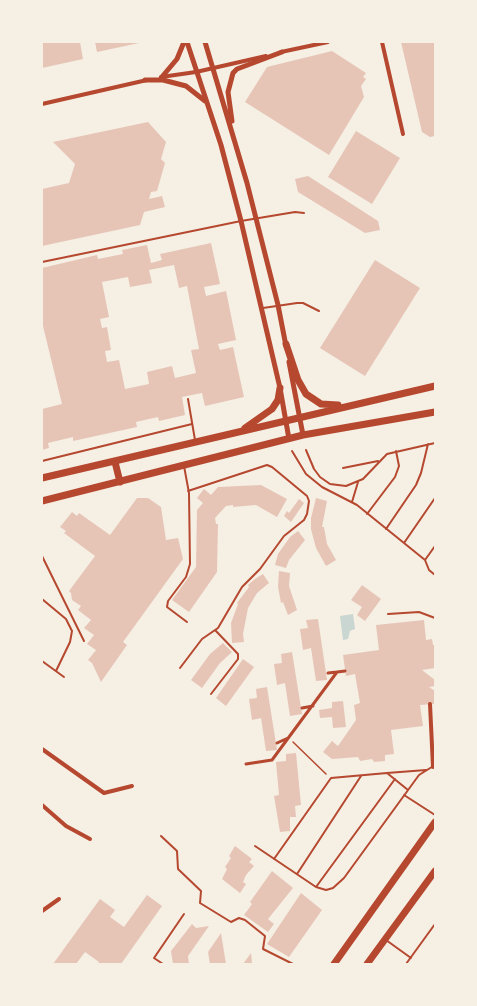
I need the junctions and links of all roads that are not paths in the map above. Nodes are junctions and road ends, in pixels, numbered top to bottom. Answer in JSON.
{"nodes":[{"id":1,"x":184,"y":42,"type":"edge"},
{"id":2,"x":187,"y":42,"type":"edge"},
{"id":3,"x":205,"y":42,"type":"edge"},
{"id":4,"x":328,"y":42,"type":"edge"},
{"id":5,"x":382,"y":42,"type":"edge"},
{"id":6,"x":282,"y":52,"type":"junction"},
{"id":7,"x":214,"y":68,"type":"junction"},
{"id":8,"x":196,"y":72,"type":"junction"},
{"id":9,"x":161,"y":78,"type":"junction"},
{"id":10,"x":145,"y":80,"type":"junction"},
{"id":11,"x":42,"y":104,"type":"edge"},
{"id":12,"x":209,"y":109,"type":"junction"},
{"id":13,"x":403,"y":134,"type":"dead end"},
{"id":14,"x":234,"y":139,"type":"junction"},
{"id":15,"x":304,"y":213,"type":"dead end"},
{"id":16,"x":256,"y":219,"type":"junction"},
{"id":17,"x":241,"y":221,"type":"junction"},
{"id":18,"x":42,"y":262,"type":"edge"},
{"id":19,"x":278,"y":305,"type":"junction"},
{"id":20,"x":262,"y":308,"type":"junction"},
{"id":21,"x":319,"y":311,"type":"dead end"},
{"id":22,"x":286,"y":344,"type":"junction"},
{"id":23,"x":435,"y":386,"type":"edge"},
{"id":24,"x":280,"y":388,"type":"junction"},
{"id":25,"x":188,"y":399,"type":"dead end"},
{"id":26,"x":351,"y":404,"type":"junction"},
{"id":27,"x":435,"y":412,"type":"edge"},
{"id":28,"x":300,"y":417,"type":"junction"},
{"id":29,"x":286,"y":420,"type":"junction"},
{"id":30,"x":192,"y":424,"type":"junction"},
{"id":31,"x":239,"y":431,"type":"junction"},
{"id":32,"x":303,"y":435,"type":"junction"},
{"id":33,"x":289,"y":439,"type":"junction"},
{"id":34,"x":196,"y":441,"type":"junction"},
{"id":35,"x":435,"y":443,"type":"edge"},
{"id":36,"x":428,"y":444,"type":"junction"},
{"id":37,"x":306,"y":450,"type":"dead end"},
{"id":38,"x":292,"y":451,"type":"dead end"},
{"id":39,"x":396,"y":451,"type":"junction"},
{"id":40,"x":42,"y":460,"type":"edge"},
{"id":41,"x":378,"y":461,"type":"junction"},
{"id":42,"x":115,"y":462,"type":"junction"},
{"id":43,"x":184,"y":465,"type":"junction"},
{"id":44,"x":343,"y":468,"type":"dead end"},
{"id":45,"x":42,"y":478,"type":"edge"},
{"id":46,"x":120,"y":482,"type":"junction"},
{"id":47,"x":358,"y":482,"type":"junction"},
{"id":48,"x":188,"y":491,"type":"junction"},
{"id":49,"x":435,"y":498,"type":"edge"},
{"id":50,"x":42,"y":501,"type":"edge"},
{"id":51,"x":352,"y":502,"type":"junction"},
{"id":52,"x":367,"y":514,"type":"junction"},
{"id":53,"x":386,"y":529,"type":"junction"},
{"id":54,"x":404,"y":543,"type":"junction"},
{"id":55,"x":435,"y":546,"type":"edge"},
{"id":56,"x":42,"y":556,"type":"edge"},
{"id":57,"x":425,"y":560,"type":"junction"},
{"id":58,"x":435,"y":575,"type":"edge"},
{"id":59,"x":42,"y":599,"type":"edge"},
{"id":60,"x":388,"y":614,"type":"dead end"},
{"id":61,"x":435,"y":618,"type":"edge"},
{"id":62,"x":187,"y":622,"type":"dead end"},
{"id":63,"x":215,"y":630,"type":"junction"},
{"id":64,"x":84,"y":641,"type":"dead end"},
{"id":65,"x":42,"y":661,"type":"edge"},
{"id":66,"x":180,"y":668,"type":"dead end"},
{"id":67,"x":56,"y":671,"type":"junction"},
{"id":68,"x":345,"y":671,"type":"dead end"},
{"id":69,"x":338,"y":672,"type":"junction"},
{"id":70,"x":328,"y":673,"type":"dead end"},
{"id":71,"x":64,"y":677,"type":"dead end"},
{"id":72,"x":211,"y":694,"type":"dead end"},
{"id":73,"x":430,"y":704,"type":"dead end"},
{"id":74,"x":313,"y":706,"type":"junction"},
{"id":75,"x":302,"y":708,"type":"dead end"},
{"id":76,"x":290,"y":738,"type":"junction"},
{"id":77,"x":277,"y":743,"type":"dead end"},
{"id":78,"x":42,"y":749,"type":"edge"},
{"id":79,"x":246,"y":764,"type":"dead end"},
{"id":80,"x":434,"y":766,"type":"edge"},
{"id":81,"x":428,"y":769,"type":"junction"},
{"id":82,"x":387,"y":773,"type":"junction"},
{"id":83,"x":361,"y":776,"type":"junction"},
{"id":84,"x":395,"y":779,"type":"junction"},
{"id":85,"x":132,"y":786,"type":"dead end"},
{"id":86,"x":408,"y":790,"type":"junction"},
{"id":87,"x":404,"y":795,"type":"junction"},
{"id":88,"x":42,"y":805,"type":"edge"},
{"id":89,"x":435,"y":815,"type":"edge"},
{"id":90,"x":435,"y":822,"type":"edge"},
{"id":91,"x":161,"y":836,"type":"dead end"},
{"id":92,"x":90,"y":839,"type":"dead end"},
{"id":93,"x":255,"y":846,"type":"dead end"},
{"id":94,"x":274,"y":859,"type":"junction"},
{"id":95,"x":435,"y":871,"type":"edge"},
{"id":96,"x":297,"y":874,"type":"junction"},
{"id":97,"x":316,"y":888,"type":"junction"},
{"id":98,"x":59,"y":899,"type":"dead end"},
{"id":99,"x":42,"y":911,"type":"edge"},
{"id":100,"x":184,"y":914,"type":"dead end"},
{"id":101,"x":435,"y":924,"type":"edge"},
{"id":102,"x":385,"y":940,"type":"junction"},
{"id":103,"x":411,"y":958,"type":"junction"},
{"id":104,"x":163,"y":964,"type":"edge"},
{"id":105,"x":293,"y":964,"type":"edge"},
{"id":106,"x":334,"y":964,"type":"edge"},
{"id":107,"x":367,"y":964,"type":"edge"},
{"id":108,"x":406,"y":964,"type":"edge"}],
"edges":[{"from":1,"to":9,"type":"street"},
{"from":2,"to":8,"type":"street"},
{"from":3,"to":7,"type":"street"},
{"from":4,"to":6,"type":"street"},
{"from":5,"to":13,"type":"street"},
{"from":6,"to":7,"type":"street"},
{"from":6,"to":14,"type":"street"},
{"from":7,"to":8,"type":"street"},
{"from":7,"to":14,"type":"street"},
{"from":8,"to":9,"type":"street"},
{"from":8,"to":12,"type":"street"},
{"from":9,"to":10,"type":"street"},
{"from":10,"to":11,"type":"street"},
{"from":10,"to":12,"type":"street"},
{"from":12,"to":17,"type":"street"},
{"from":14,"to":16,"type":"street"},
{"from":15,"to":16,"type":"lane"},
{"from":16,"to":17,"type":"lane"},
{"from":16,"to":19,"type":"street"},
{"from":17,"to":18,"type":"lane"},
{"from":17,"to":20,"type":"street"},
{"from":19,"to":20,"type":"lane"},
{"from":19,"to":21,"type":"lane"},
{"from":19,"to":22,"type":"street"},
{"from":20,"to":24,"type":"street"},
{"from":22,"to":26,"type":"main road"},
{"from":22,"to":28,"type":"street"},
{"from":23,"to":26,"type":"main road"},
{"from":24,"to":29,"type":"street"},
{"from":24,"to":31,"type":"main road"},
{"from":25,"to":30,"type":"lane"},
{"from":26,"to":28,"type":"main road"},
{"from":27,"to":32,"type":"main road"},
{"from":28,"to":29,"type":"main road"},
{"from":28,"to":32,"type":"street"},
{"from":29,"to":31,"type":"main road"},
{"from":29,"to":33,"type":"street"},
{"from":30,"to":34,"type":"lane"},
{"from":30,"to":40,"type":"lane"},
{"from":31,"to":34,"type":"main road"},
{"from":32,"to":33,"type":"main road"},
{"from":33,"to":43,"type":"main road"},
{"from":34,"to":42,"type":"main road"},
{"from":35,"to":36,"type":"lane"},
{"from":36,"to":39,"type":"lane"},
{"from":36,"to":53,"type":"lane"},
{"from":37,"to":47,"type":"lane"},
{"from":38,"to":51,"type":"lane"},
{"from":39,"to":41,"type":"lane"},
{"from":39,"to":52,"type":"lane"},
{"from":41,"to":44,"type":"lane"},
{"from":41,"to":47,"type":"lane"},
{"from":42,"to":45,"type":"main road"},
{"from":42,"to":46,"type":"main road"},
{"from":43,"to":46,"type":"main road"},
{"from":43,"to":48,"type":"lane"},
{"from":46,"to":50,"type":"main road"},
{"from":47,"to":51,"type":"lane"},
{"from":48,"to":62,"type":"lane"},
{"from":48,"to":63,"type":"lane"},
{"from":49,"to":54,"type":"lane"},
{"from":51,"to":52,"type":"lane"},
{"from":52,"to":53,"type":"lane"},
{"from":53,"to":54,"type":"lane"},
{"from":54,"to":57,"type":"lane"},
{"from":55,"to":57,"type":"lane"},
{"from":56,"to":64,"type":"lane"},
{"from":57,"to":58,"type":"lane"},
{"from":59,"to":67,"type":"lane"},
{"from":60,"to":61,"type":"lane"},
{"from":63,"to":66,"type":"lane"},
{"from":63,"to":72,"type":"lane"},
{"from":65,"to":67,"type":"lane"},
{"from":67,"to":71,"type":"lane"},
{"from":68,"to":69,"type":"street"},
{"from":69,"to":70,"type":"street"},
{"from":69,"to":74,"type":"street"},
{"from":73,"to":80,"type":"street"},
{"from":74,"to":75,"type":"street"},
{"from":74,"to":76,"type":"street"},
{"from":76,"to":77,"type":"street"},
{"from":76,"to":79,"type":"street"},
{"from":78,"to":85,"type":"street"},
{"from":80,"to":81,"type":"lane"},
{"from":81,"to":82,"type":"lane"},
{"from":81,"to":86,"type":"lane"},
{"from":82,"to":83,"type":"lane"},
{"from":82,"to":84,"type":"lane"},
{"from":83,"to":94,"type":"lane"},
{"from":83,"to":96,"type":"lane"},
{"from":84,"to":86,"type":"lane"},
{"from":84,"to":97,"type":"lane"},
{"from":86,"to":87,"type":"lane"},
{"from":87,"to":89,"type":"lane"},
{"from":87,"to":97,"type":"lane"},
{"from":88,"to":92,"type":"street"},
{"from":90,"to":106,"type":"main road"},
{"from":91,"to":105,"type":"lane"},
{"from":93,"to":94,"type":"lane"},
{"from":94,"to":96,"type":"lane"},
{"from":95,"to":102,"type":"main road"},
{"from":96,"to":97,"type":"lane"},
{"from":98,"to":99,"type":"street"},
{"from":100,"to":104,"type":"lane"},
{"from":101,"to":103,"type":"lane"},
{"from":102,"to":103,"type":"lane"},
{"from":102,"to":107,"type":"main road"},
{"from":103,"to":108,"type":"lane"}]}
